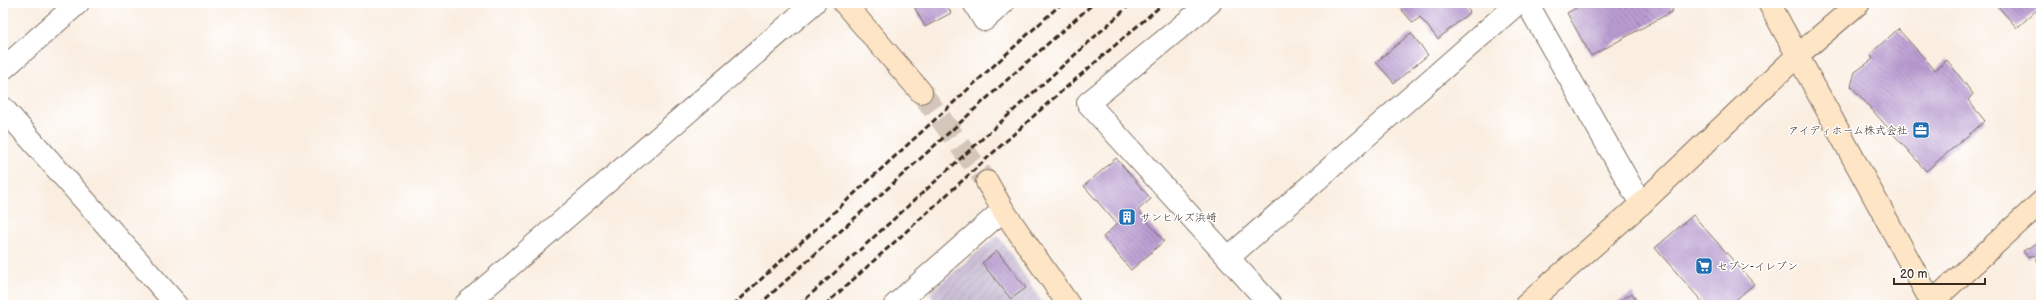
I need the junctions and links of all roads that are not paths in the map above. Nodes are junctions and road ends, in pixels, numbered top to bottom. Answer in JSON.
{"nodes":[{"id":1,"x":78,"y":3,"type":"edge"},
{"id":2,"x":814,"y":3,"type":"edge"},
{"id":3,"x":844,"y":3,"type":"edge"},
{"id":4,"x":974,"y":3,"type":"edge"},
{"id":5,"x":1003,"y":3,"type":"edge"},
{"id":6,"x":1210,"y":3,"type":"edge"},
{"id":7,"x":1518,"y":3,"type":"edge"},
{"id":8,"x":1527,"y":3,"type":"edge"},
{"id":9,"x":1769,"y":3,"type":"edge"},
{"id":10,"x":1859,"y":3,"type":"edge"},
{"id":11,"x":1798,"y":55,"type":"junction"},
{"id":12,"x":3,"y":69,"type":"edge"},
{"id":13,"x":921,"y":92,"type":"tunnel mouth"},
{"id":14,"x":3,"y":108,"type":"edge"},
{"id":15,"x":987,"y":182,"type":"tunnel mouth"},
{"id":16,"x":2041,"y":202,"type":"edge"},
{"id":17,"x":1641,"y":204,"type":"junction"},
{"id":18,"x":1003,"y":210,"type":"junction"},
{"id":19,"x":1229,"y":257,"type":"junction"},
{"id":20,"x":1931,"y":304,"type":"edge"},
{"id":21,"x":177,"y":305,"type":"edge"},
{"id":22,"x":465,"y":305,"type":"edge"},
{"id":23,"x":895,"y":305,"type":"edge"},
{"id":24,"x":1069,"y":305,"type":"edge"},
{"id":25,"x":1271,"y":305,"type":"edge"},
{"id":26,"x":1526,"y":305,"type":"edge"}],
"edges":[{"from":1,"to":12,"type":"street"},
{"from":2,"to":22,"type":"street"},
{"from":3,"to":13,"type":"street"},
{"from":4,"to":5,"type":"street"},
{"from":6,"to":19,"type":"street"},
{"from":7,"to":19,"type":"street"},
{"from":8,"to":17,"type":"street"},
{"from":9,"to":11,"type":"street"},
{"from":10,"to":11,"type":"street"},
{"from":11,"to":17,"type":"street"},
{"from":11,"to":20,"type":"street"},
{"from":14,"to":21,"type":"street"},
{"from":15,"to":18,"type":"street"},
{"from":16,"to":20,"type":"street"},
{"from":17,"to":26,"type":"street"},
{"from":18,"to":23,"type":"street"},
{"from":18,"to":24,"type":"street"},
{"from":19,"to":25,"type":"street"}]}
